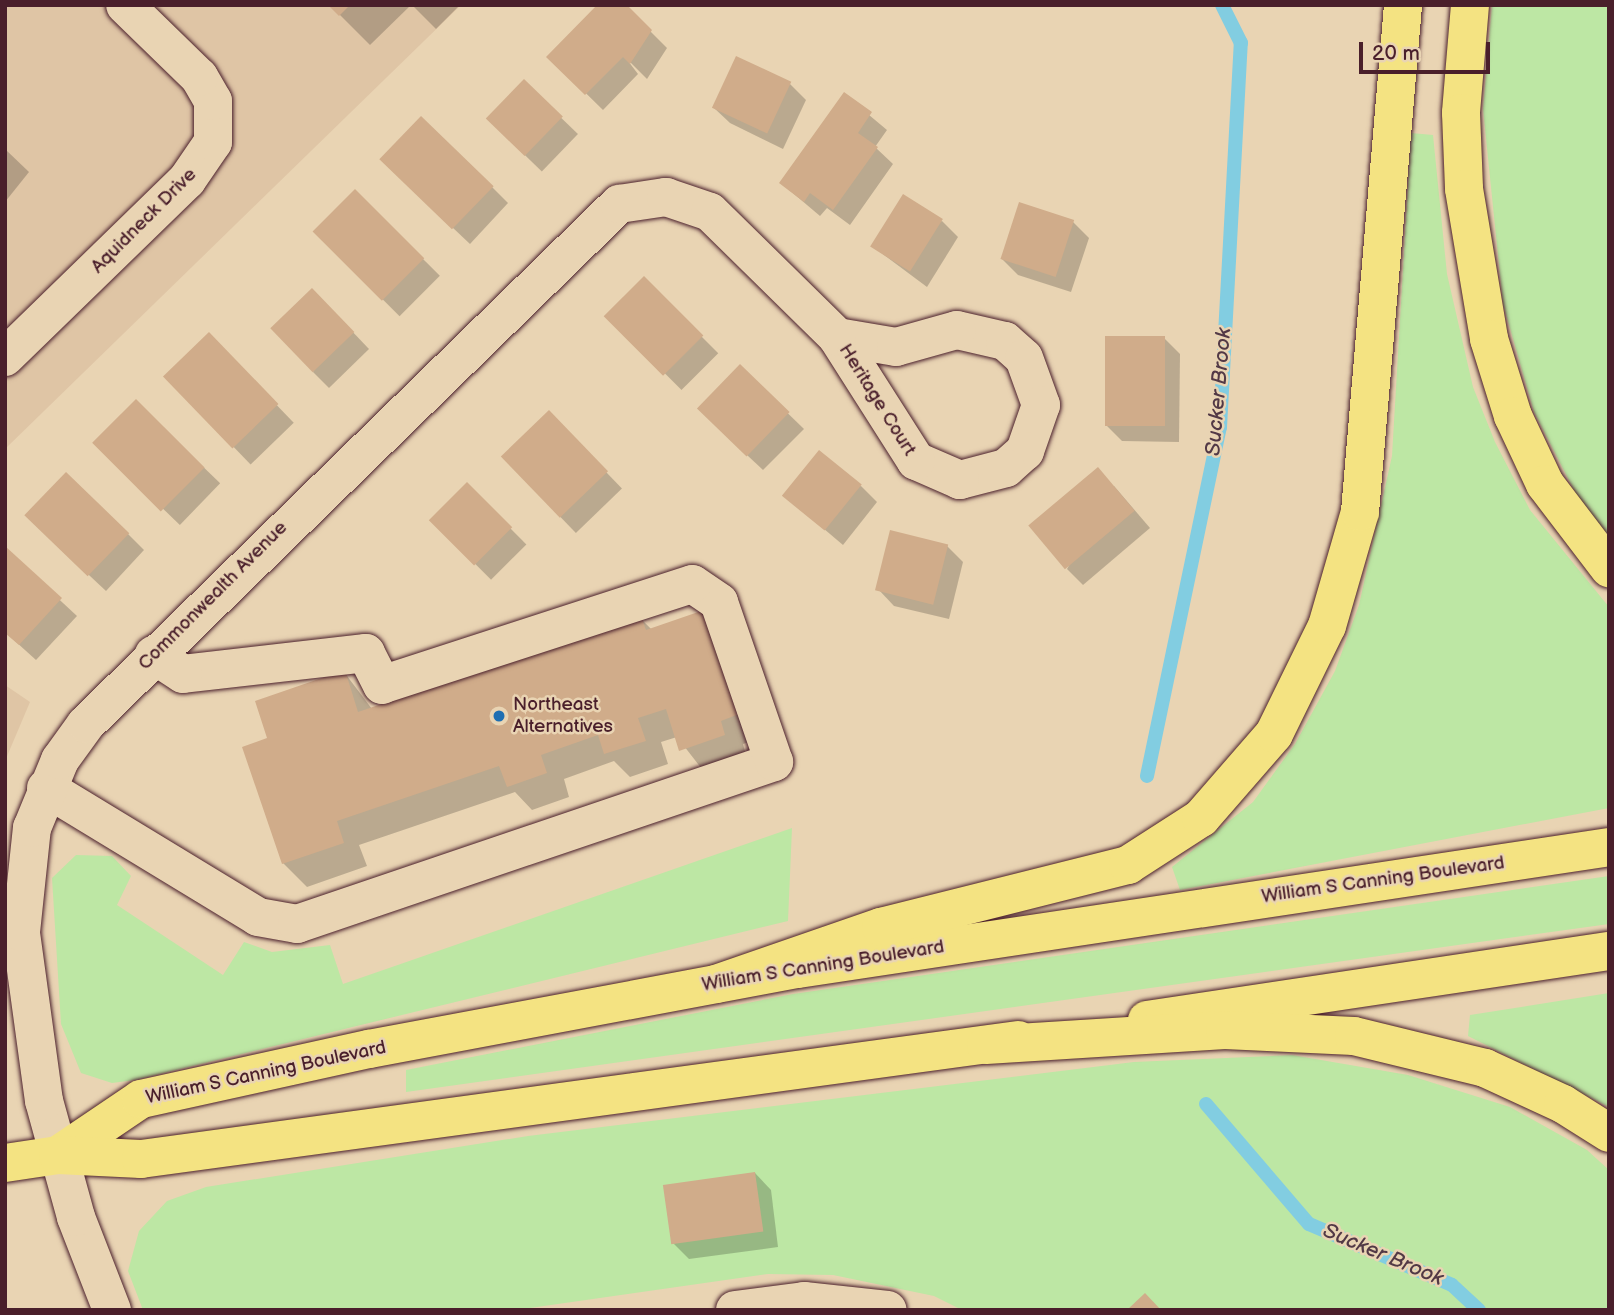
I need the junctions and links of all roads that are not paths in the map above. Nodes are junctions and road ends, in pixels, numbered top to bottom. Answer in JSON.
{"nodes":[{"id":1,"x":125,"y":5,"type":"edge"},
{"id":2,"x":1402,"y":5,"type":"edge"},
{"id":3,"x":1470,"y":5,"type":"edge"},
{"id":4,"x":681,"y":199,"type":"joint"},
{"id":5,"x":837,"y":337,"type":"junction"},
{"id":6,"x":5,"y":357,"type":"edge"},
{"id":7,"x":1609,"y":568,"type":"edge"},
{"id":8,"x":154,"y":655,"type":"junction"},
{"id":9,"x":46,"y":788,"type":"junction"},
{"id":10,"x":1609,"y":847,"type":"edge"},
{"id":11,"x":13,"y":897,"type":"edge"},
{"id":12,"x":1609,"y":951,"type":"edge"},
{"id":13,"x":716,"y":984,"type":"junction"},
{"id":14,"x":986,"y":1045,"type":"junction"},
{"id":15,"x":1609,"y":1133,"type":"edge"},
{"id":16,"x":58,"y":1155,"type":"junction"},
{"id":17,"x":5,"y":1163,"type":"edge"},
{"id":18,"x":112,"y":1310,"type":"edge"},
{"id":19,"x":735,"y":1310,"type":"edge"},
{"id":20,"x":888,"y":1310,"type":"edge"}],
"edges":[{"from":1,"to":6,"type":"street","name":"Aquidneck Drive"},
{"from":2,"to":13,"type":"main road"},
{"from":3,"to":7,"type":"main road"},
{"from":4,"to":5,"type":"street","name":"Heritage Court"},
{"from":4,"to":8,"type":"street","name":"Commonwealth Avenue"},
{"from":5,"to":5,"type":"street","name":"Heritage Court"},
{"from":8,"to":9,"type":"street","name":"Commonwealth Avenue"},
{"from":8,"to":9,"type":"street"},
{"from":9,"to":11,"type":"street","name":"Commonwealth Avenue"},
{"from":10,"to":13,"type":"main road","name":"William S Canning Boulevard"},
{"from":11,"to":16,"type":"street","name":"Commonwealth Avenue"},
{"from":12,"to":14,"type":"main road","name":"William S Canning Boulevard"},
{"from":13,"to":16,"type":"main road","name":"William S Canning Boulevard"},
{"from":14,"to":15,"type":"main road"},
{"from":14,"to":16,"type":"main road","name":"William S Canning Boulevard"},
{"from":16,"to":17,"type":"main road","name":"William S Canning Boulevard"},
{"from":16,"to":18,"type":"street","name":"Commonwealth Avenue"},
{"from":19,"to":20,"type":"street"}]}
